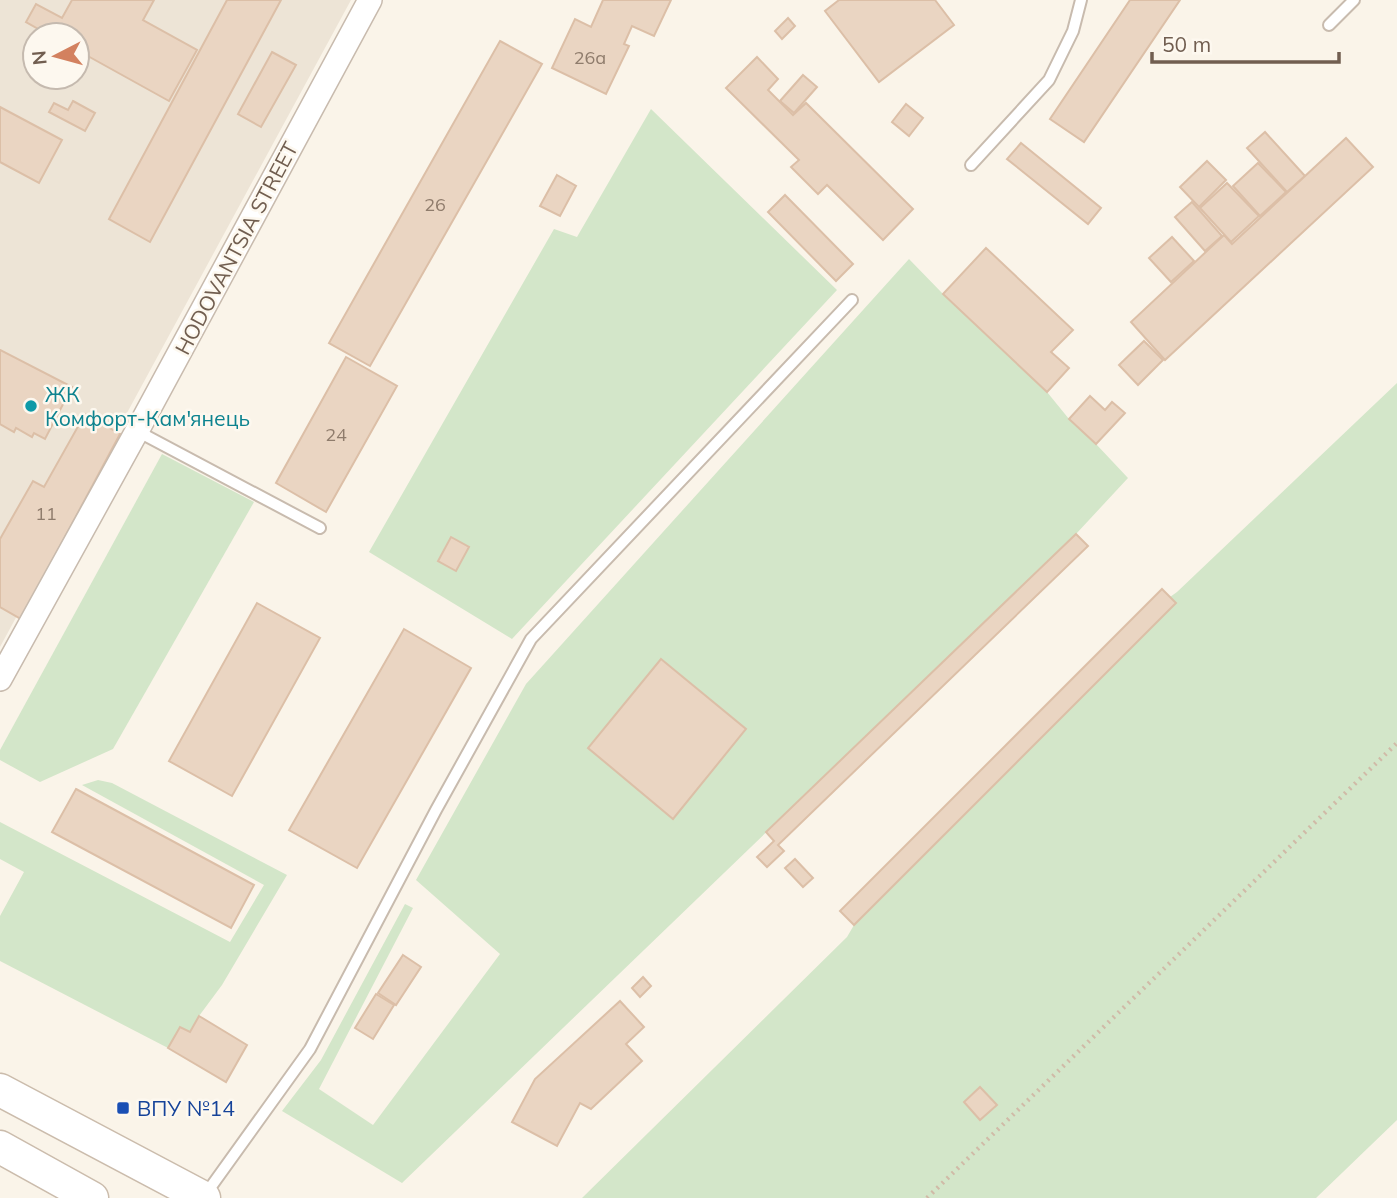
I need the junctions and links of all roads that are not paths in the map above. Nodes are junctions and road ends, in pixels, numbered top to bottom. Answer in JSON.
{"nodes":[{"id":1,"x":370,"y":0,"type":"edge"},
{"id":2,"x":1081,"y":0,"type":"edge"},
{"id":3,"x":1354,"y":0,"type":"edge"},
{"id":4,"x":1329,"y":25,"type":"dead end"},
{"id":5,"x":971,"y":165,"type":"dead end"},
{"id":6,"x":852,"y":300,"type":"dead end"},
{"id":7,"x":137,"y":431,"type":"junction"},
{"id":8,"x":320,"y":528,"type":"dead end"},
{"id":9,"x":0,"y":679,"type":"edge"},
{"id":10,"x":0,"y":1090,"type":"edge"},
{"id":11,"x":0,"y":1147,"type":"edge"},
{"id":12,"x":92,"y":1198,"type":"edge"},
{"id":13,"x":203,"y":1198,"type":"edge"}],
"edges":[{"from":1,"to":7,"type":"street","name":"HODOVANTSIA STREET"},
{"from":2,"to":5,"type":"lane"},
{"from":3,"to":4,"type":"lane"},
{"from":6,"to":13,"type":"lane"},
{"from":7,"to":8,"type":"lane"},
{"from":7,"to":9,"type":"street","name":"HODOVANTSIA STREET"},
{"from":10,"to":13,"type":"main road"},
{"from":11,"to":12,"type":"main road"}]}
